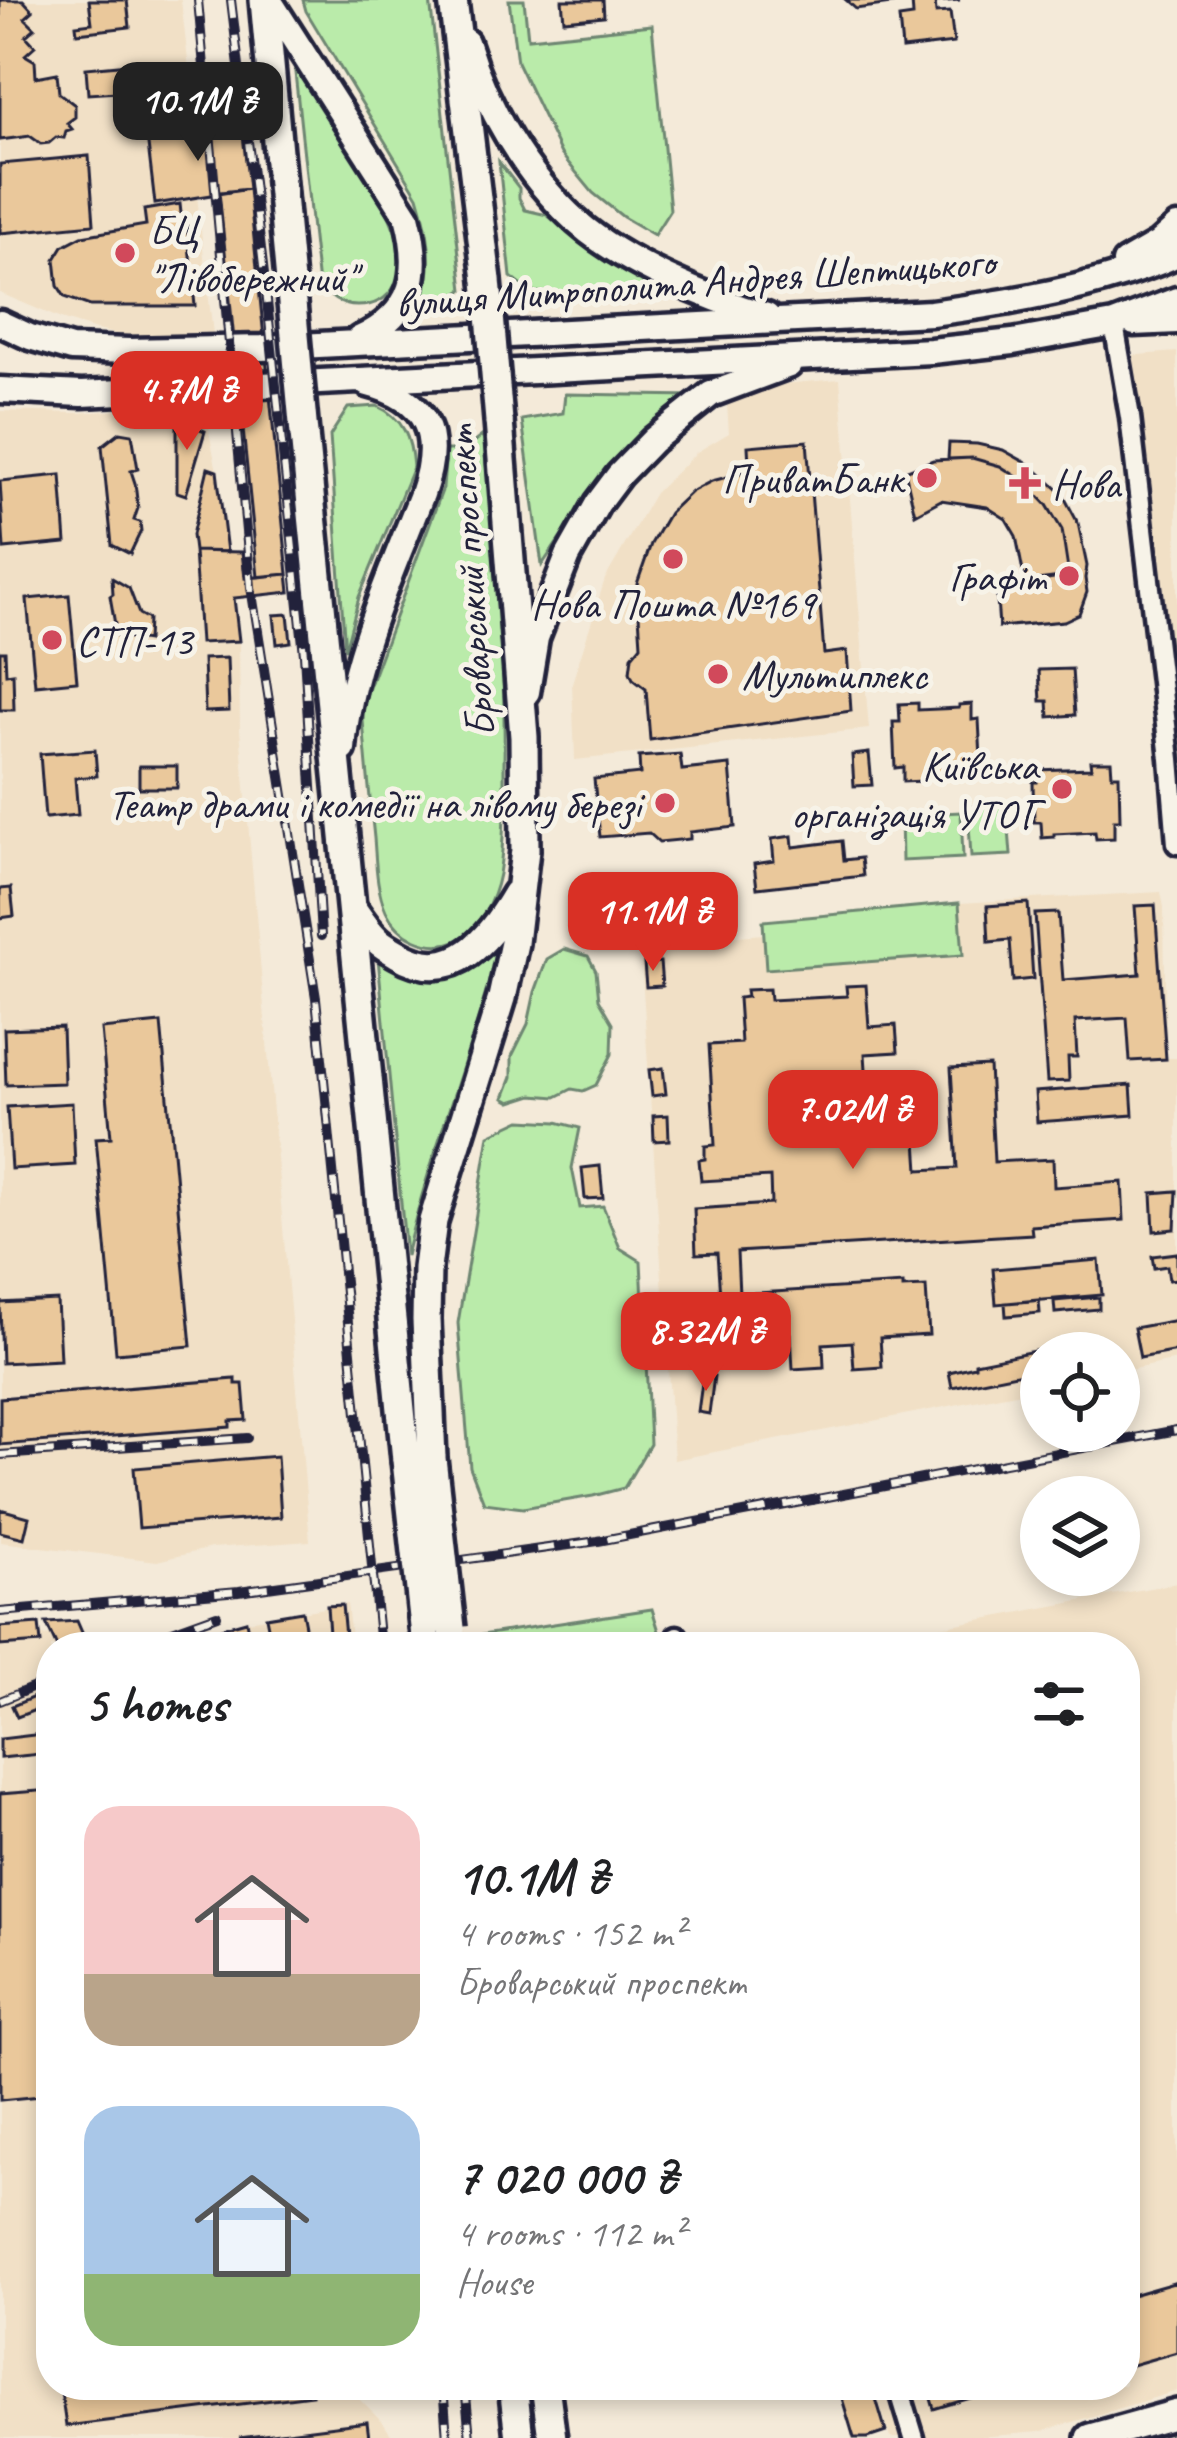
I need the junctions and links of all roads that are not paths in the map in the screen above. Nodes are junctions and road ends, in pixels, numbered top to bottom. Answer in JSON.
{"nodes":[{"id":1,"x":266,"y":0,"type":"edge"},
{"id":2,"x":455,"y":0,"type":"edge"},
{"id":3,"x":1177,"y":227,"type":"edge"},
{"id":4,"x":1177,"y":254,"type":"edge"},
{"id":5,"x":1083,"y":287,"type":"junction"},
{"id":6,"x":1177,"y":300,"type":"edge"},
{"id":7,"x":787,"y":321,"type":"junction"},
{"id":8,"x":1177,"y":321,"type":"edge"},
{"id":9,"x":0,"y":323,"type":"edge"},
{"id":10,"x":1114,"y":325,"type":"junction"},
{"id":11,"x":354,"y":341,"type":"junction"},
{"id":12,"x":811,"y":356,"type":"junction"},
{"id":13,"x":354,"y":380,"type":"junction"},
{"id":14,"x":0,"y":390,"type":"edge"},
{"id":15,"x":524,"y":736,"type":"junction"},
{"id":16,"x":341,"y":810,"type":"junction"},
{"id":17,"x":1177,"y":844,"type":"edge"},
{"id":18,"x":523,"y":882,"type":"junction"},
{"id":19,"x":352,"y":908,"type":"junction"},
{"id":20,"x":419,"y":1459,"type":"junction"},
{"id":21,"x":438,"y":1632,"type":"edge"},
{"id":22,"x":515,"y":2400,"type":"edge"},
{"id":23,"x":547,"y":2400,"type":"edge"},
{"id":24,"x":550,"y":2400,"type":"edge"},
{"id":25,"x":903,"y":2400,"type":"edge"},
{"id":26,"x":1177,"y":2414,"type":"edge"},
{"id":27,"x":519,"y":2438,"type":"edge"},
{"id":28,"x":552,"y":2438,"type":"edge"},
{"id":29,"x":575,"y":2438,"type":"edge"},
{"id":30,"x":914,"y":2438,"type":"edge"},
{"id":31,"x":1090,"y":2438,"type":"edge"}],
"edges":[{"from":1,"to":11,"type":"main road"},
{"from":1,"to":16,"type":"main road","name":"Броварський проспект","bridge":true},
{"from":2,"to":7,"type":"main road"},
{"from":2,"to":15,"type":"main road","name":"Броварський проспект","bridge":true},
{"from":3,"to":5,"type":"main road"},
{"from":4,"to":5,"type":"main road","name":"вулиця Митрополита Андрея Шептицького"},
{"from":5,"to":7,"type":"main road","name":"вулиця Митрополита Андрея Шептицького"},
{"from":6,"to":10,"type":"main road","name":"вулиця Митрополита Андрея Шептицького"},
{"from":7,"to":11,"type":"main road","name":"вулиця Митрополита Андрея Шептицького"},
{"from":8,"to":10,"type":"main road"},
{"from":9,"to":11,"type":"main road","name":"вулиця Митрополита Андрея Шептицького"},
{"from":10,"to":12,"type":"main road","name":"вулиця Митрополита Андрея Шептицького"},
{"from":10,"to":17,"type":"street"},
{"from":12,"to":13,"type":"main road","name":"вулиця Митрополита Андрея Шептицького"},
{"from":12,"to":15,"type":"main road"},
{"from":13,"to":14,"type":"main road","name":"вулиця Митрополита Андрея Шептицького"},
{"from":13,"to":16,"type":"main road"},
{"from":15,"to":18,"type":"main road","name":"Броварський проспект"},
{"from":16,"to":19,"type":"main road","name":"Броварський проспект"},
{"from":18,"to":19,"type":"main road"},
{"from":18,"to":20,"type":"main road","name":"Броварський проспект"},
{"from":19,"to":20,"type":"main road","name":"Броварський проспект"},
{"from":20,"to":21,"type":"main road","name":"Броварський проспект","bridge":true},
{"from":22,"to":27,"type":"main road"},
{"from":23,"to":28,"type":"main road"},
{"from":24,"to":29,"type":"main road"},
{"from":25,"to":30,"type":"street"},
{"from":26,"to":31,"type":"main road"}]}
